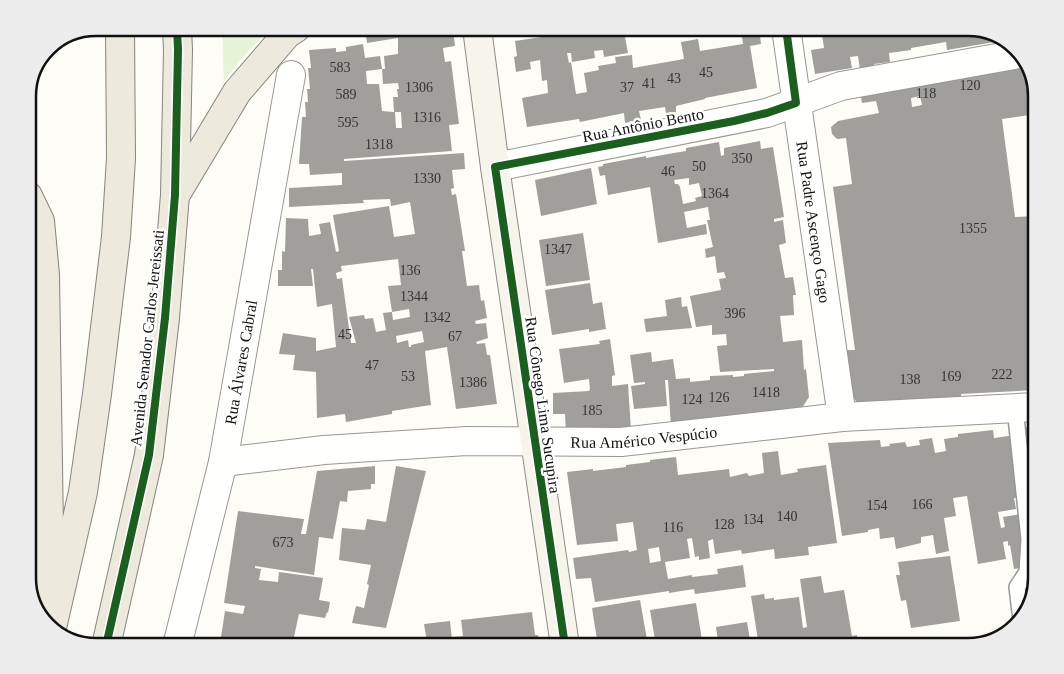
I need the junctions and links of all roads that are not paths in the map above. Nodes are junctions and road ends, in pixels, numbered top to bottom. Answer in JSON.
{"nodes":[{"id":1,"x":120,"y":36,"type":"edge"},
{"id":2,"x":177,"y":36,"type":"edge"},
{"id":3,"x":285,"y":36,"type":"edge"},
{"id":4,"x":478,"y":36,"type":"edge"},
{"id":5,"x":787,"y":36,"type":"edge"},
{"id":6,"x":1011,"y":55,"type":"edge"},
{"id":7,"x":292,"y":75,"type":"dead end"},
{"id":8,"x":796,"y":103,"type":"junction"},
{"id":9,"x":494,"y":167,"type":"junction"},
{"id":10,"x":175,"y":195,"type":"junction"},
{"id":11,"x":36,"y":213,"type":"edge"},
{"id":12,"x":1026,"y":407,"type":"edge"},
{"id":13,"x":842,"y":417,"type":"junction"},
{"id":14,"x":534,"y":440,"type":"junction"},
{"id":15,"x":223,"y":462,"type":"junction"},
{"id":16,"x":1028,"y":495,"type":"edge"},
{"id":17,"x":1028,"y":556,"type":"edge"},
{"id":18,"x":44,"y":607,"type":"edge"},
{"id":19,"x":1020,"y":608,"type":"edge"},
{"id":20,"x":54,"y":620,"type":"edge"},
{"id":21,"x":108,"y":638,"type":"edge"},
{"id":22,"x":180,"y":638,"type":"edge"},
{"id":23,"x":564,"y":638,"type":"edge"}],
"edges":[{"from":1,"to":20,"type":"main road"},
{"from":2,"to":10,"type":"main road","name":"Avenida Senador Carlos Jereissati"},
{"from":3,"to":10,"type":"main road"},
{"from":4,"to":9,"type":"street","name":"Rua Cônego Lima Sucupira"},
{"from":5,"to":8,"type":"street","name":"Rua Padre Ascenço Gago"},
{"from":6,"to":8,"type":"street","name":"Rua Antônio Bento"},
{"from":7,"to":15,"type":"street","name":"Rua Álvares Cabral"},
{"from":8,"to":9,"type":"street","name":"Rua Antônio Bento"},
{"from":8,"to":13,"type":"street","name":"Rua Padre Ascenço Gago"},
{"from":9,"to":14,"type":"street","name":"Rua Cônego Lima Sucupira"},
{"from":10,"to":21,"type":"main road","name":"Avenida Senador Carlos Jereissati"},
{"from":11,"to":18,"type":"main road"},
{"from":12,"to":13,"type":"street","name":"Rua Américo Vespúcio"},
{"from":12,"to":16,"type":"lane"},
{"from":13,"to":14,"type":"street","name":"Rua Américo Vespúcio"},
{"from":14,"to":15,"type":"street","name":"Rua Américo Vespúcio"},
{"from":14,"to":23,"type":"street","name":"Rua Cônego Lima Sucupira"},
{"from":15,"to":22,"type":"street","name":"Rua Álvares Cabral"},
{"from":17,"to":19,"type":"lane"}]}
